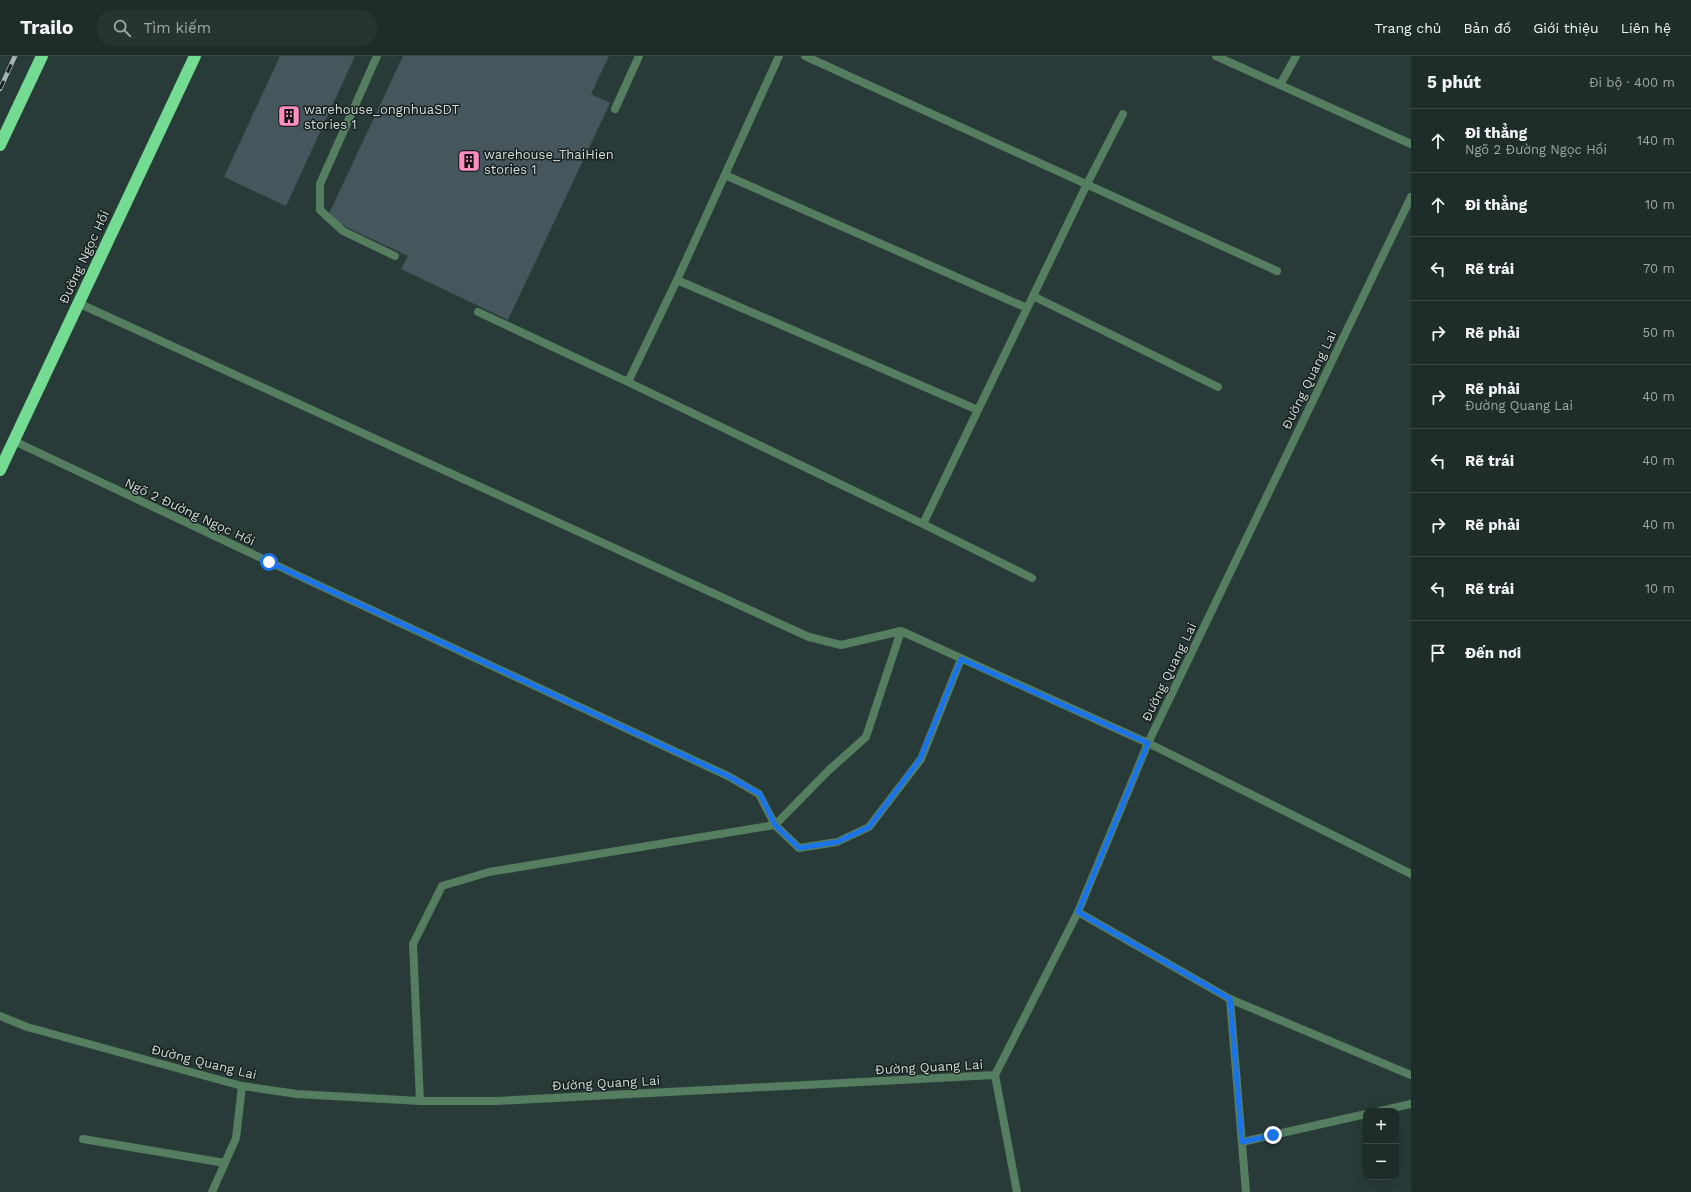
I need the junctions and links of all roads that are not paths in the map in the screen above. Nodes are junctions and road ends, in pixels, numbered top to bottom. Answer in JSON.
{"nodes":[{"id":1,"x":42,"y":56,"type":"edge"},
{"id":2,"x":195,"y":56,"type":"edge"},
{"id":3,"x":377,"y":56,"type":"edge"},
{"id":4,"x":639,"y":56,"type":"edge"},
{"id":5,"x":779,"y":56,"type":"edge"},
{"id":6,"x":805,"y":56,"type":"edge"},
{"id":7,"x":1216,"y":56,"type":"edge"},
{"id":8,"x":1296,"y":56,"type":"edge"},
{"id":9,"x":1280,"y":85,"type":"junction"},
{"id":10,"x":615,"y":108,"type":"dead end"},
{"id":11,"x":1123,"y":114,"type":"dead end"},
{"id":12,"x":1411,"y":144,"type":"edge"},
{"id":13,"x":0,"y":145,"type":"edge"},
{"id":14,"x":725,"y":175,"type":"junction"},
{"id":15,"x":1086,"y":184,"type":"junction"},
{"id":16,"x":1411,"y":197,"type":"edge"},
{"id":17,"x":395,"y":256,"type":"dead end"},
{"id":18,"x":1277,"y":271,"type":"dead end"},
{"id":19,"x":677,"y":280,"type":"junction"},
{"id":20,"x":1033,"y":296,"type":"junction"},
{"id":21,"x":78,"y":302,"type":"junction"},
{"id":22,"x":1027,"y":308,"type":"junction"},
{"id":23,"x":478,"y":312,"type":"dead end"},
{"id":24,"x":628,"y":382,"type":"junction"},
{"id":25,"x":1218,"y":387,"type":"dead end"},
{"id":26,"x":978,"y":410,"type":"junction"},
{"id":27,"x":14,"y":441,"type":"junction"},
{"id":28,"x":0,"y":470,"type":"edge"},
{"id":29,"x":923,"y":524,"type":"junction"},
{"id":30,"x":1032,"y":578,"type":"dead end"},
{"id":31,"x":901,"y":631,"type":"junction"},
{"id":32,"x":961,"y":659,"type":"junction"},
{"id":33,"x":1148,"y":743,"type":"junction"},
{"id":34,"x":775,"y":825,"type":"junction"},
{"id":35,"x":1411,"y":874,"type":"edge"},
{"id":36,"x":1078,"y":912,"type":"junction"},
{"id":37,"x":1230,"y":999,"type":"junction"},
{"id":38,"x":0,"y":1016,"type":"edge"},
{"id":39,"x":995,"y":1075,"type":"junction"},
{"id":40,"x":1411,"y":1075,"type":"edge"},
{"id":41,"x":242,"y":1086,"type":"junction"},
{"id":42,"x":420,"y":1101,"type":"junction"},
{"id":43,"x":1411,"y":1104,"type":"edge"},
{"id":44,"x":1393,"y":1108,"type":"edge"},
{"id":45,"x":1363,"y":1115,"type":"edge"},
{"id":46,"x":83,"y":1139,"type":"dead end"},
{"id":47,"x":1242,"y":1142,"type":"junction"},
{"id":48,"x":225,"y":1163,"type":"junction"},
{"id":49,"x":212,"y":1192,"type":"edge"},
{"id":50,"x":1016,"y":1192,"type":"edge"},
{"id":51,"x":1246,"y":1192,"type":"edge"}],
"edges":[{"from":1,"to":13,"type":"highway"},
{"from":2,"to":21,"type":"highway","name":"Đường Ngọc Hồi"},
{"from":3,"to":17,"type":"street"},
{"from":4,"to":10,"type":"street"},
{"from":5,"to":14,"type":"street"},
{"from":6,"to":15,"type":"street"},
{"from":7,"to":9,"type":"street"},
{"from":8,"to":9,"type":"street"},
{"from":9,"to":12,"type":"street"},
{"from":11,"to":15,"type":"street"},
{"from":14,"to":19,"type":"street"},
{"from":14,"to":22,"type":"street"},
{"from":15,"to":18,"type":"street"},
{"from":15,"to":20,"type":"street"},
{"from":16,"to":33,"type":"street","name":"Đường Quang Lai"},
{"from":19,"to":24,"type":"street"},
{"from":19,"to":26,"type":"street"},
{"from":20,"to":22,"type":"street"},
{"from":20,"to":25,"type":"street"},
{"from":21,"to":27,"type":"highway","name":"Đường Ngọc Hồi"},
{"from":21,"to":31,"type":"street"},
{"from":22,"to":26,"type":"street"},
{"from":23,"to":24,"type":"street"},
{"from":24,"to":29,"type":"street"},
{"from":26,"to":29,"type":"street"},
{"from":27,"to":28,"type":"highway","name":"Đường Ngọc Hồi"},
{"from":27,"to":34,"type":"street","name":"Ngõ 2 Đường Ngọc Hồi"},
{"from":29,"to":30,"type":"street"},
{"from":31,"to":32,"type":"street"},
{"from":31,"to":34,"type":"street"},
{"from":32,"to":33,"type":"street"},
{"from":32,"to":34,"type":"street"},
{"from":33,"to":35,"type":"street"},
{"from":33,"to":36,"type":"street","name":"Đường Quang Lai"},
{"from":34,"to":42,"type":"street"},
{"from":36,"to":37,"type":"street"},
{"from":36,"to":39,"type":"street","name":"Đường Quang Lai"},
{"from":37,"to":40,"type":"street"},
{"from":37,"to":47,"type":"street"},
{"from":38,"to":41,"type":"street","name":"Đường Quang Lai"},
{"from":39,"to":42,"type":"street","name":"Đường Quang Lai"},
{"from":39,"to":50,"type":"street"},
{"from":41,"to":42,"type":"street","name":"Đường Quang Lai"},
{"from":41,"to":48,"type":"street"},
{"from":43,"to":44,"type":"street"},
{"from":45,"to":47,"type":"street"},
{"from":46,"to":48,"type":"street"},
{"from":47,"to":51,"type":"street"},
{"from":48,"to":49,"type":"street"}]}
